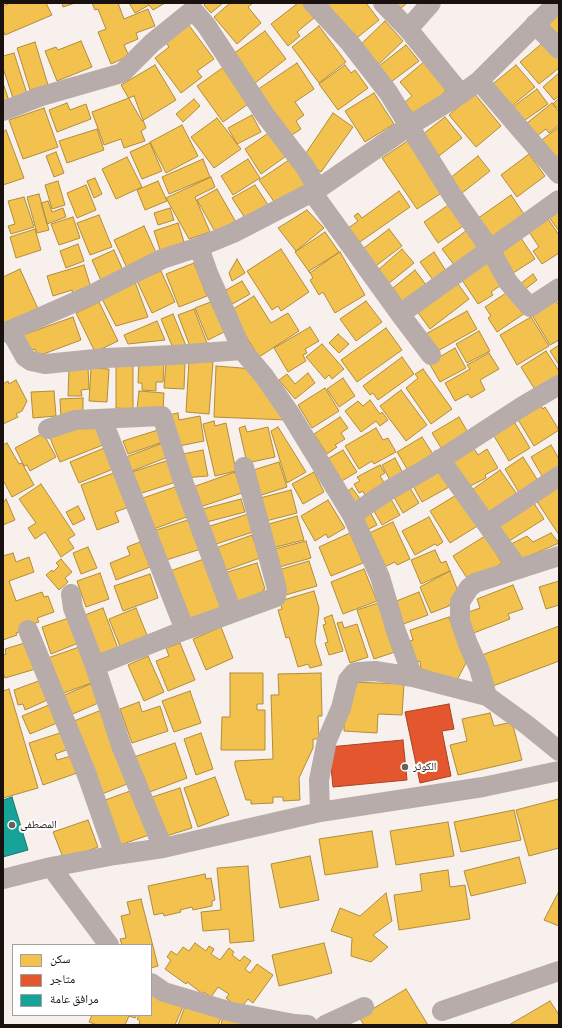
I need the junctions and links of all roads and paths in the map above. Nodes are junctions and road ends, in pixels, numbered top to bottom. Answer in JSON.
{"nodes":[{"id":1,"x":313,"y":3,"type":"edge"},
{"id":2,"x":383,"y":3,"type":"edge"},
{"id":3,"x":432,"y":3,"type":"edge"},
{"id":4,"x":557,"y":3,"type":"edge"},
{"id":5,"x":536,"y":24,"type":"junction"},
{"id":6,"x":408,"y":29,"type":"junction"},
{"id":7,"x":559,"y":49,"type":"edge"},
{"id":8,"x":480,"y":81,"type":"junction"},
{"id":9,"x":461,"y":94,"type":"junction"},
{"id":10,"x":3,"y":111,"type":"edge"},
{"id":11,"x":409,"y":126,"type":"junction"},
{"id":12,"x":559,"y":174,"type":"edge"},
{"id":13,"x":315,"y":190,"type":"junction"},
{"id":14,"x":559,"y":200,"type":"edge"},
{"id":15,"x":199,"y":247,"type":"junction"},
{"id":16,"x":490,"y":249,"type":"junction"},
{"id":17,"x":559,"y":288,"type":"edge"},
{"id":18,"x":400,"y":314,"type":"junction"},
{"id":19,"x":6,"y":332,"type":"edge"},
{"id":20,"x":242,"y":350,"type":"junction"},
{"id":21,"x":431,"y":355,"type":"dead end"},
{"id":22,"x":556,"y":393,"type":"edge"},
{"id":23,"x":102,"y":419,"type":"junction"},
{"id":24,"x":48,"y":429,"type":"dead end"},
{"id":25,"x":440,"y":460,"type":"junction"},
{"id":26,"x":244,"y":467,"type":"dead end"},
{"id":27,"x":559,"y":476,"type":"edge"},
{"id":28,"x":352,"y":515,"type":"junction"},
{"id":29,"x":487,"y":524,"type":"junction"},
{"id":30,"x":559,"y":556,"type":"edge"},
{"id":31,"x":518,"y":568,"type":"junction"},
{"id":32,"x":71,"y":594,"type":"dead end"},
{"id":33,"x":232,"y":612,"type":"junction"},
{"id":34,"x":28,"y":630,"type":"dead end"},
{"id":35,"x":185,"y":630,"type":"junction"},
{"id":36,"x":95,"y":666,"type":"junction"},
{"id":37,"x":413,"y":677,"type":"junction"},
{"id":38,"x":487,"y":696,"type":"junction"},
{"id":39,"x":559,"y":751,"type":"edge"},
{"id":40,"x":559,"y":771,"type":"edge"},
{"id":41,"x":320,"y":812,"type":"junction"},
{"id":42,"x":163,"y":848,"type":"junction"},
{"id":43,"x":115,"y":855,"type":"junction"},
{"id":44,"x":51,"y":867,"type":"junction"},
{"id":45,"x":3,"y":879,"type":"edge"},
{"id":46,"x":108,"y":944,"type":"edge"},
{"id":47,"x":559,"y":971,"type":"edge"},
{"id":48,"x":152,"y":984,"type":"edge"},
{"id":49,"x":364,"y":1007,"type":"dead end"},
{"id":50,"x":442,"y":1011,"type":"dead end"},
{"id":51,"x":308,"y":1025,"type":"edge"},
{"id":52,"x":325,"y":1025,"type":"edge"}],
"edges":[{"from":1,"to":11,"type":"street"},
{"from":2,"to":6,"type":"street"},
{"from":3,"to":6,"type":"street"},
{"from":4,"to":5,"type":"street"},
{"from":5,"to":7,"type":"street"},
{"from":5,"to":8,"type":"street"},
{"from":6,"to":9,"type":"street"},
{"from":8,"to":9,"type":"street"},
{"from":8,"to":12,"type":"street"},
{"from":9,"to":11,"type":"street"},
{"from":10,"to":13,"type":"street"},
{"from":11,"to":13,"type":"street"},
{"from":11,"to":16,"type":"street"},
{"from":13,"to":15,"type":"street"},
{"from":13,"to":18,"type":"street"},
{"from":14,"to":16,"type":"street"},
{"from":15,"to":19,"type":"street"},
{"from":15,"to":20,"type":"street"},
{"from":16,"to":17,"type":"street"},
{"from":16,"to":18,"type":"street"},
{"from":18,"to":21,"type":"street"},
{"from":19,"to":20,"type":"street"},
{"from":20,"to":28,"type":"street"},
{"from":22,"to":25,"type":"street"},
{"from":23,"to":24,"type":"street"},
{"from":23,"to":33,"type":"street"},
{"from":23,"to":35,"type":"street"},
{"from":25,"to":28,"type":"street"},
{"from":25,"to":29,"type":"street"},
{"from":26,"to":33,"type":"street"},
{"from":27,"to":29,"type":"street"},
{"from":28,"to":37,"type":"street"},
{"from":29,"to":31,"type":"street"},
{"from":30,"to":31,"type":"street"},
{"from":31,"to":38,"type":"street"},
{"from":32,"to":36,"type":"street"},
{"from":33,"to":35,"type":"street"},
{"from":34,"to":43,"type":"street"},
{"from":35,"to":36,"type":"street"},
{"from":36,"to":42,"type":"street"},
{"from":37,"to":38,"type":"street"},
{"from":37,"to":41,"type":"street"},
{"from":38,"to":39,"type":"street"},
{"from":40,"to":41,"type":"street"},
{"from":41,"to":42,"type":"street"},
{"from":42,"to":43,"type":"street"},
{"from":43,"to":44,"type":"street"},
{"from":44,"to":45,"type":"street"},
{"from":44,"to":46,"type":"street"},
{"from":47,"to":50,"type":"street"},
{"from":48,"to":51,"type":"street"},
{"from":49,"to":52,"type":"street"}]}
